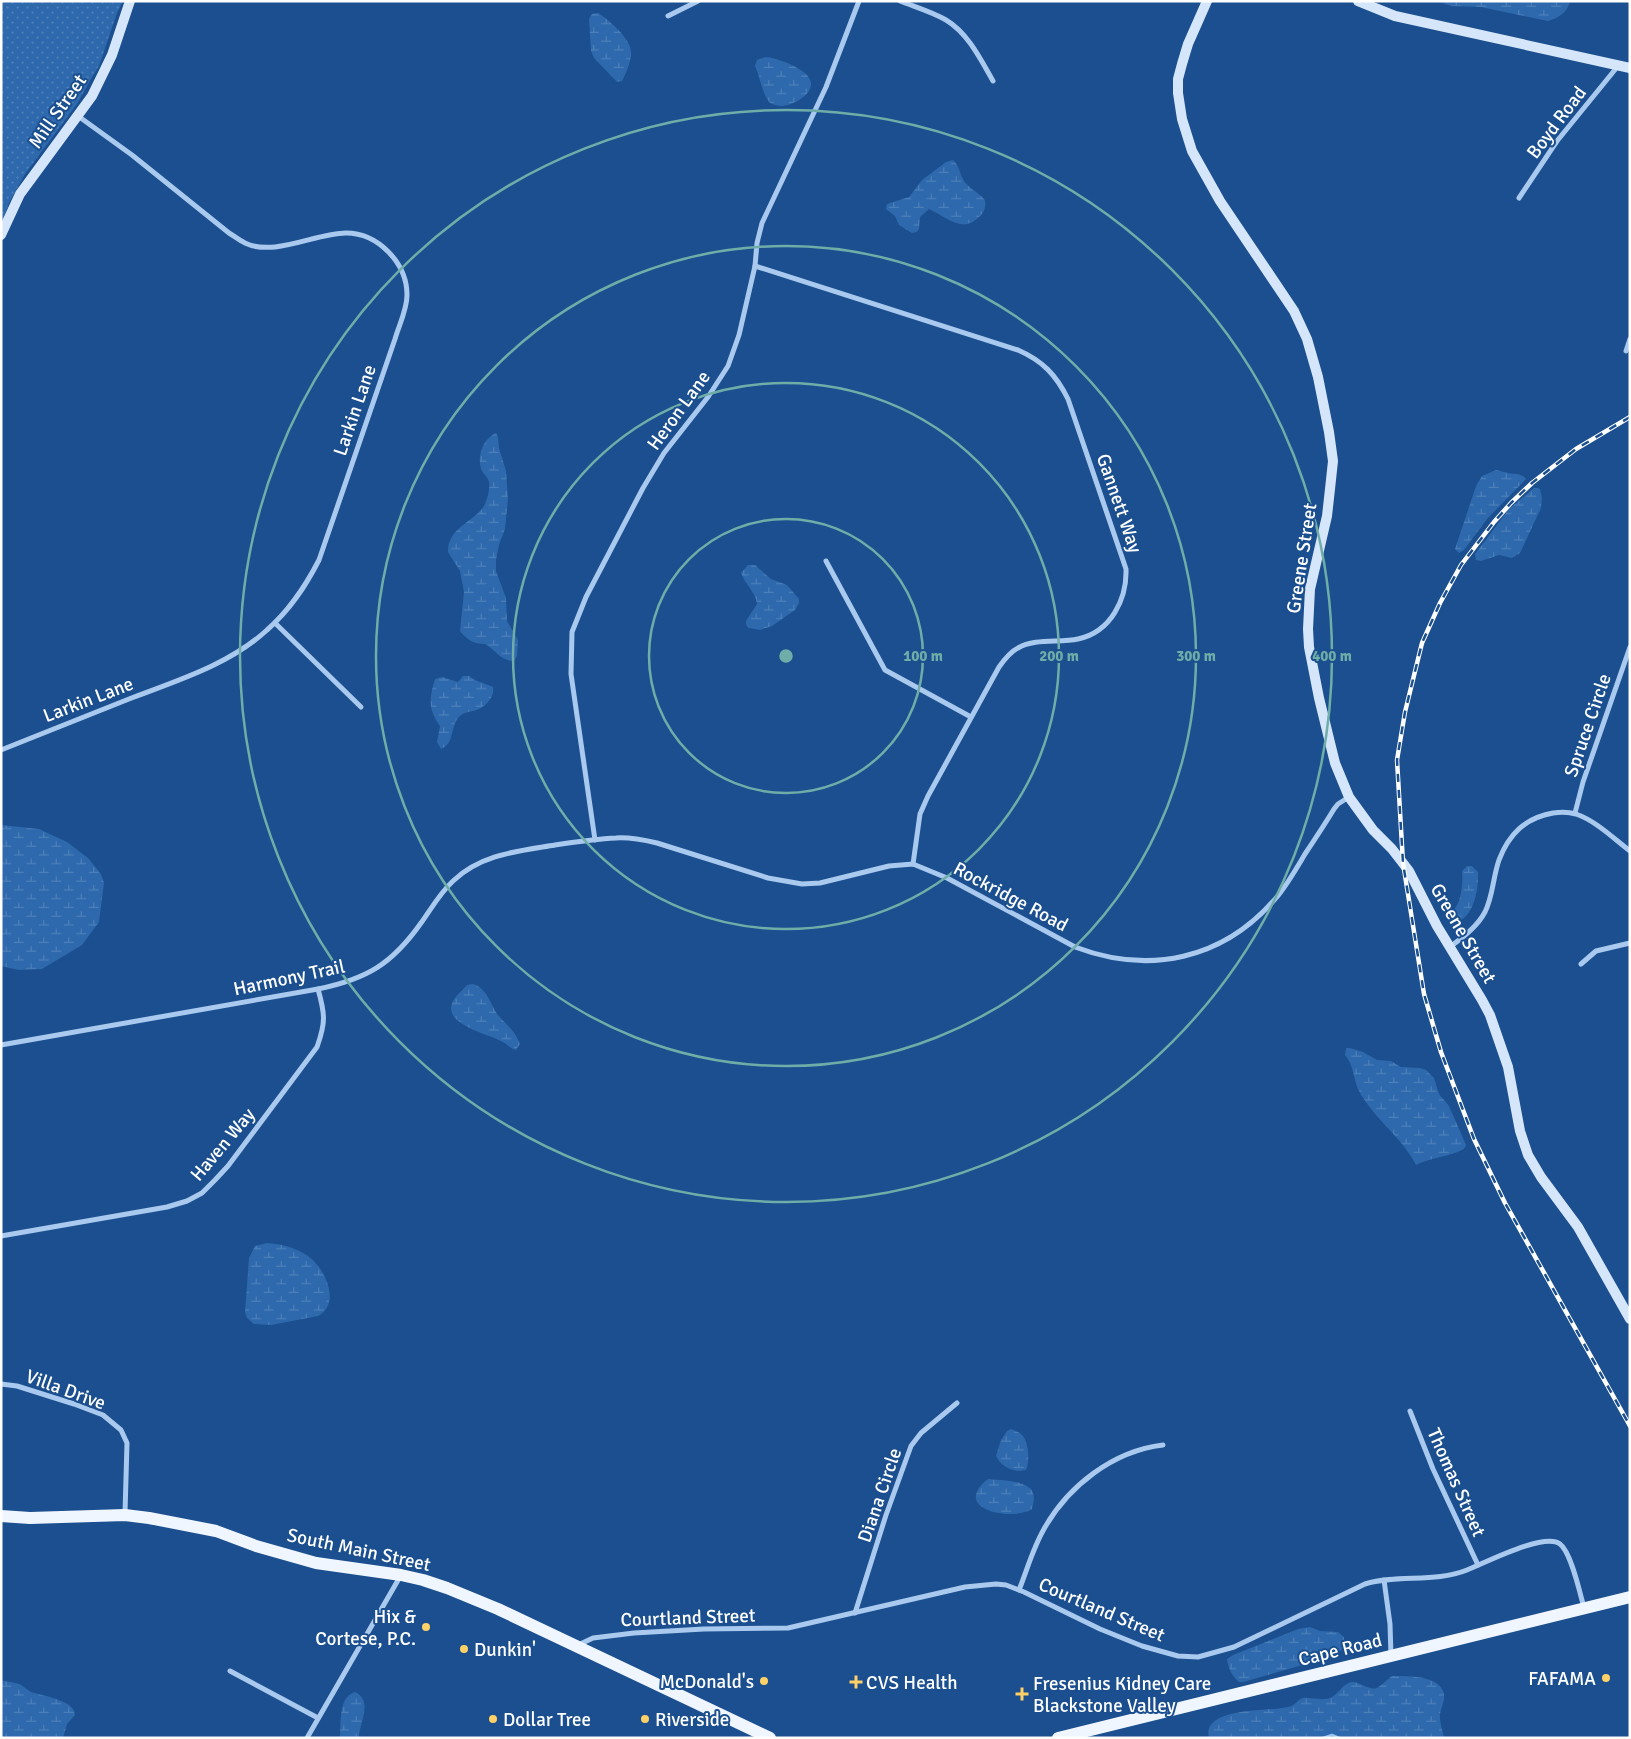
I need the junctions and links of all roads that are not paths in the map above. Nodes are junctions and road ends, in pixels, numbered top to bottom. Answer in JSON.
{"nodes":[{"id":1,"x":130,"y":1,"type":"edge"},
{"id":2,"x":698,"y":1,"type":"edge"},
{"id":3,"x":860,"y":1,"type":"edge"},
{"id":4,"x":900,"y":1,"type":"edge"},
{"id":5,"x":1207,"y":1,"type":"edge"},
{"id":6,"x":1358,"y":1,"type":"edge"},
{"id":7,"x":668,"y":16,"type":"dead end"},
{"id":8,"x":1619,"y":65,"type":"junction"},
{"id":9,"x":1630,"y":68,"type":"edge"},
{"id":10,"x":993,"y":81,"type":"dead end"},
{"id":11,"x":78,"y":116,"type":"junction"},
{"id":12,"x":1519,"y":198,"type":"dead end"},
{"id":13,"x":1,"y":235,"type":"edge"},
{"id":14,"x":755,"y":266,"type":"junction"},
{"id":15,"x":1630,"y":338,"type":"edge"},
{"id":16,"x":1626,"y":351,"type":"dead end"},
{"id":17,"x":826,"y":561,"type":"dead end"},
{"id":18,"x":275,"y":623,"type":"junction"},
{"id":19,"x":1630,"y":647,"type":"edge"},
{"id":20,"x":361,"y":708,"type":"dead end"},
{"id":21,"x":971,"y":717,"type":"junction"},
{"id":22,"x":1,"y":750,"type":"edge"},
{"id":23,"x":1349,"y":797,"type":"junction"},
{"id":24,"x":1574,"y":813,"type":"junction"},
{"id":25,"x":595,"y":840,"type":"junction"},
{"id":26,"x":1630,"y":851,"type":"edge"},
{"id":27,"x":913,"y":864,"type":"junction"},
{"id":28,"x":1630,"y":943,"type":"edge"},
{"id":29,"x":1450,"y":947,"type":"junction"},
{"id":30,"x":1581,"y":964,"type":"dead end"},
{"id":31,"x":318,"y":989,"type":"junction"},
{"id":32,"x":1,"y":1045,"type":"edge"},
{"id":33,"x":1,"y":1236,"type":"edge"},
{"id":34,"x":1630,"y":1319,"type":"edge"},
{"id":35,"x":1,"y":1384,"type":"edge"},
{"id":36,"x":957,"y":1403,"type":"dead end"},
{"id":37,"x":1410,"y":1411,"type":"dead end"},
{"id":38,"x":1163,"y":1445,"type":"dead end"},
{"id":39,"x":125,"y":1515,"type":"junction"},
{"id":40,"x":1,"y":1516,"type":"edge"},
{"id":41,"x":1478,"y":1565,"type":"junction"},
{"id":42,"x":401,"y":1574,"type":"junction"},
{"id":43,"x":1384,"y":1580,"type":"junction"},
{"id":44,"x":1019,"y":1590,"type":"junction"},
{"id":45,"x":1630,"y":1597,"type":"edge"},
{"id":46,"x":1585,"y":1608,"type":"junction"},
{"id":47,"x":855,"y":1613,"type":"junction"},
{"id":48,"x":576,"y":1646,"type":"junction"},
{"id":49,"x":1391,"y":1656,"type":"junction"},
{"id":50,"x":230,"y":1671,"type":"dead end"},
{"id":51,"x":318,"y":1718,"type":"junction"},
{"id":52,"x":307,"y":1738,"type":"edge"},
{"id":53,"x":770,"y":1738,"type":"edge"},
{"id":54,"x":1058,"y":1738,"type":"edge"}],
"edges":[{"from":1,"to":11,"type":"street","name":"Mill Street"},
{"from":2,"to":7,"type":"street"},
{"from":3,"to":14,"type":"street","name":"Heron Lane"},
{"from":4,"to":10,"type":"street"},
{"from":5,"to":23,"type":"street","name":"Greene Street"},
{"from":6,"to":8,"type":"street"},
{"from":8,"to":9,"type":"street"},
{"from":8,"to":12,"type":"street","name":"Boyd Road"},
{"from":11,"to":13,"type":"street","name":"Mill Street"},
{"from":11,"to":18,"type":"street","name":"Larkin Lane"},
{"from":14,"to":21,"type":"street","name":"Gannett Way"},
{"from":14,"to":25,"type":"street","name":"Heron Lane"},
{"from":15,"to":16,"type":"street"},
{"from":17,"to":21,"type":"street"},
{"from":18,"to":20,"type":"street"},
{"from":18,"to":22,"type":"street","name":"Larkin Lane"},
{"from":19,"to":24,"type":"street","name":"Spruce Circle"},
{"from":21,"to":27,"type":"street","name":"Gannett Way"},
{"from":23,"to":27,"type":"street","name":"Rockridge Road"},
{"from":23,"to":29,"type":"street","name":"Greene Street"},
{"from":24,"to":26,"type":"street"},
{"from":24,"to":29,"type":"street"},
{"from":25,"to":27,"type":"street","name":"Rockridge Road"},
{"from":25,"to":31,"type":"street","name":"Harmony Trail"},
{"from":28,"to":30,"type":"street"},
{"from":29,"to":34,"type":"street","name":"Greene Street"},
{"from":31,"to":32,"type":"street","name":"Harmony Trail"},
{"from":31,"to":33,"type":"street","name":"Haven Way"},
{"from":35,"to":39,"type":"street","name":"Villa Drive"},
{"from":36,"to":47,"type":"street","name":"Diana Circle"},
{"from":37,"to":41,"type":"street","name":"Thomas Street"},
{"from":38,"to":44,"type":"street"},
{"from":39,"to":40,"type":"main road","name":"South Main Street"},
{"from":39,"to":42,"type":"main road","name":"South Main Street"},
{"from":41,"to":43,"type":"street","name":"Courtland Street"},
{"from":41,"to":46,"type":"street","name":"Courtland Street"},
{"from":42,"to":48,"type":"main road","name":"South Main Street"},
{"from":42,"to":51,"type":"street"},
{"from":43,"to":44,"type":"street","name":"Courtland Street"},
{"from":43,"to":49,"type":"street"},
{"from":44,"to":47,"type":"street","name":"Courtland Street"},
{"from":45,"to":46,"type":"main road","name":"Cape Road"},
{"from":46,"to":49,"type":"main road","name":"Cape Road"},
{"from":47,"to":48,"type":"street","name":"Courtland Street"},
{"from":48,"to":53,"type":"main road","name":"South Main Street"},
{"from":49,"to":54,"type":"main road","name":"Cape Road"},
{"from":50,"to":51,"type":"street"},
{"from":51,"to":52,"type":"street"}]}
